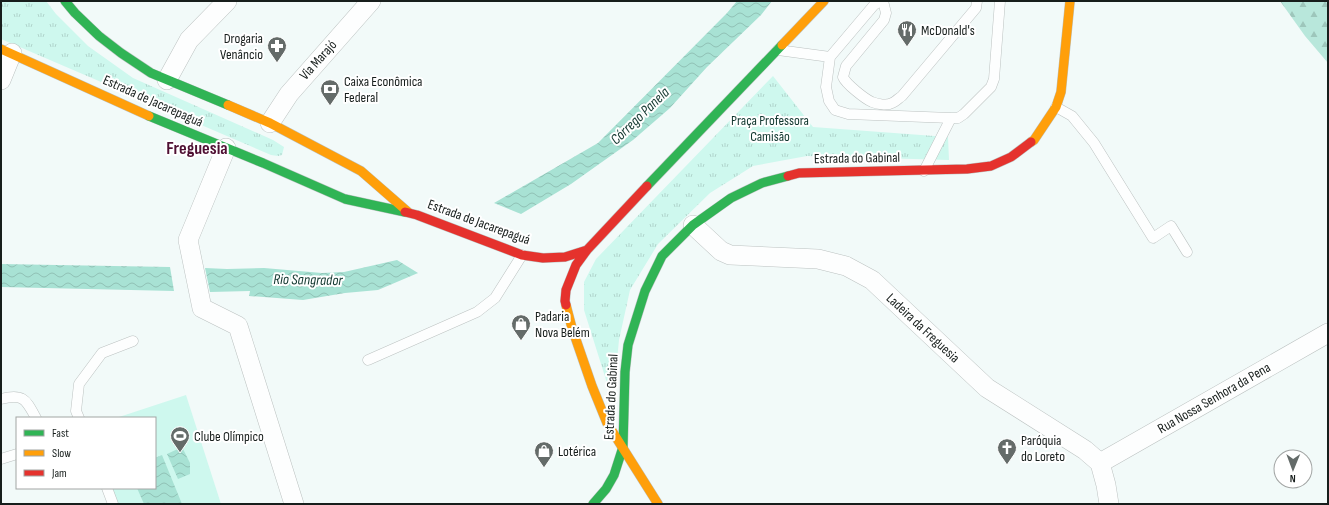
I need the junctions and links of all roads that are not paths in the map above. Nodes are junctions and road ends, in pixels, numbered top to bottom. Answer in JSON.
{"nodes":[{"id":1,"x":65,"y":1,"type":"edge"},
{"id":2,"x":227,"y":1,"type":"edge"},
{"id":3,"x":371,"y":1,"type":"edge"},
{"id":4,"x":824,"y":1,"type":"edge"},
{"id":5,"x":882,"y":1,"type":"edge"},
{"id":6,"x":977,"y":1,"type":"edge"},
{"id":7,"x":1000,"y":1,"type":"edge"},
{"id":8,"x":1070,"y":1,"type":"edge"},
{"id":9,"x":778,"y":50,"type":"junction"},
{"id":10,"x":6,"y":51,"type":"edge"},
{"id":11,"x":830,"y":57,"type":"junction"},
{"id":12,"x":1,"y":80,"type":"edge"},
{"id":13,"x":167,"y":80,"type":"junction"},
{"id":14,"x":1056,"y":107,"type":"junction"},
{"id":15,"x":951,"y":118,"type":"junction"},
{"id":16,"x":270,"y":123,"type":"junction"},
{"id":17,"x":226,"y":148,"type":"junction"},
{"id":18,"x":924,"y":171,"type":"junction"},
{"id":19,"x":408,"y":212,"type":"junction"},
{"id":20,"x":693,"y":225,"type":"junction"},
{"id":21,"x":587,"y":250,"type":"junction"},
{"id":22,"x":1187,"y":252,"type":"dead end"},
{"id":23,"x":522,"y":255,"type":"junction"},
{"id":24,"x":1328,"y":333,"type":"edge"},
{"id":25,"x":133,"y":341,"type":"dead end"},
{"id":26,"x":368,"y":360,"type":"dead end"},
{"id":27,"x":1,"y":399,"type":"edge"},
{"id":28,"x":35,"y":417,"type":"edge"},
{"id":29,"x":79,"y":417,"type":"edge"},
{"id":30,"x":623,"y":447,"type":"junction"},
{"id":31,"x":16,"y":454,"type":"edge"},
{"id":32,"x":1,"y":459,"type":"edge"},
{"id":33,"x":1100,"y":463,"type":"junction"},
{"id":34,"x":107,"y":489,"type":"edge"},
{"id":35,"x":113,"y":504,"type":"edge"},
{"id":36,"x":294,"y":504,"type":"edge"},
{"id":37,"x":593,"y":504,"type":"edge"},
{"id":38,"x":658,"y":504,"type":"edge"},
{"id":39,"x":1109,"y":504,"type":"edge"}],
"edges":[{"from":1,"to":13,"type":"main road","name":"Estrada de Jacarepaguá"},
{"from":2,"to":13,"type":"street"},
{"from":3,"to":16,"type":"street","name":"Via Marajó"},
{"from":4,"to":9,"type":"main road","name":"Estrada do Gabinal"},
{"from":5,"to":6,"type":"lane"},
{"from":5,"to":11,"type":"lane"},
{"from":7,"to":15,"type":"lane"},
{"from":8,"to":14,"type":"main road","name":"Estrada do Gabinal"},
{"from":9,"to":11,"type":"lane"},
{"from":9,"to":21,"type":"main road","name":"Estrada do Gabinal"},
{"from":10,"to":12,"type":"street"},
{"from":10,"to":17,"type":"main road","name":"Estrada de Jacarepaguá"},
{"from":11,"to":15,"type":"lane"},
{"from":13,"to":16,"type":"main road","name":"Estrada de Jacarepaguá"},
{"from":14,"to":18,"type":"main road","name":"Estrada do Gabinal"},
{"from":14,"to":22,"type":"lane"},
{"from":15,"to":18,"type":"lane"},
{"from":16,"to":19,"type":"main road","name":"Estrada de Jacarepaguá"},
{"from":17,"to":19,"type":"main road","name":"Estrada de Jacarepaguá"},
{"from":17,"to":36,"type":"street"},
{"from":18,"to":20,"type":"main road","name":"Estrada do Gabinal"},
{"from":19,"to":23,"type":"main road","name":"Estrada de Jacarepaguá"},
{"from":20,"to":30,"type":"main road","name":"Estrada do Gabinal"},
{"from":20,"to":33,"type":"street","name":"Ladeira da Freguesia"},
{"from":21,"to":23,"type":"main road","name":"Estrada de Jacarepaguá"},
{"from":21,"to":30,"type":"main road","name":"Estrada do Gabinal"},
{"from":23,"to":26,"type":"lane"},
{"from":24,"to":33,"type":"street","name":"Rua Nossa Senhora da Pena"},
{"from":25,"to":29,"type":"lane"},
{"from":27,"to":28,"type":"lane"},
{"from":30,"to":37,"type":"main road"},
{"from":30,"to":38,"type":"main road"},
{"from":31,"to":32,"type":"lane"},
{"from":33,"to":39,"type":"street"},
{"from":34,"to":35,"type":"lane"}]}
